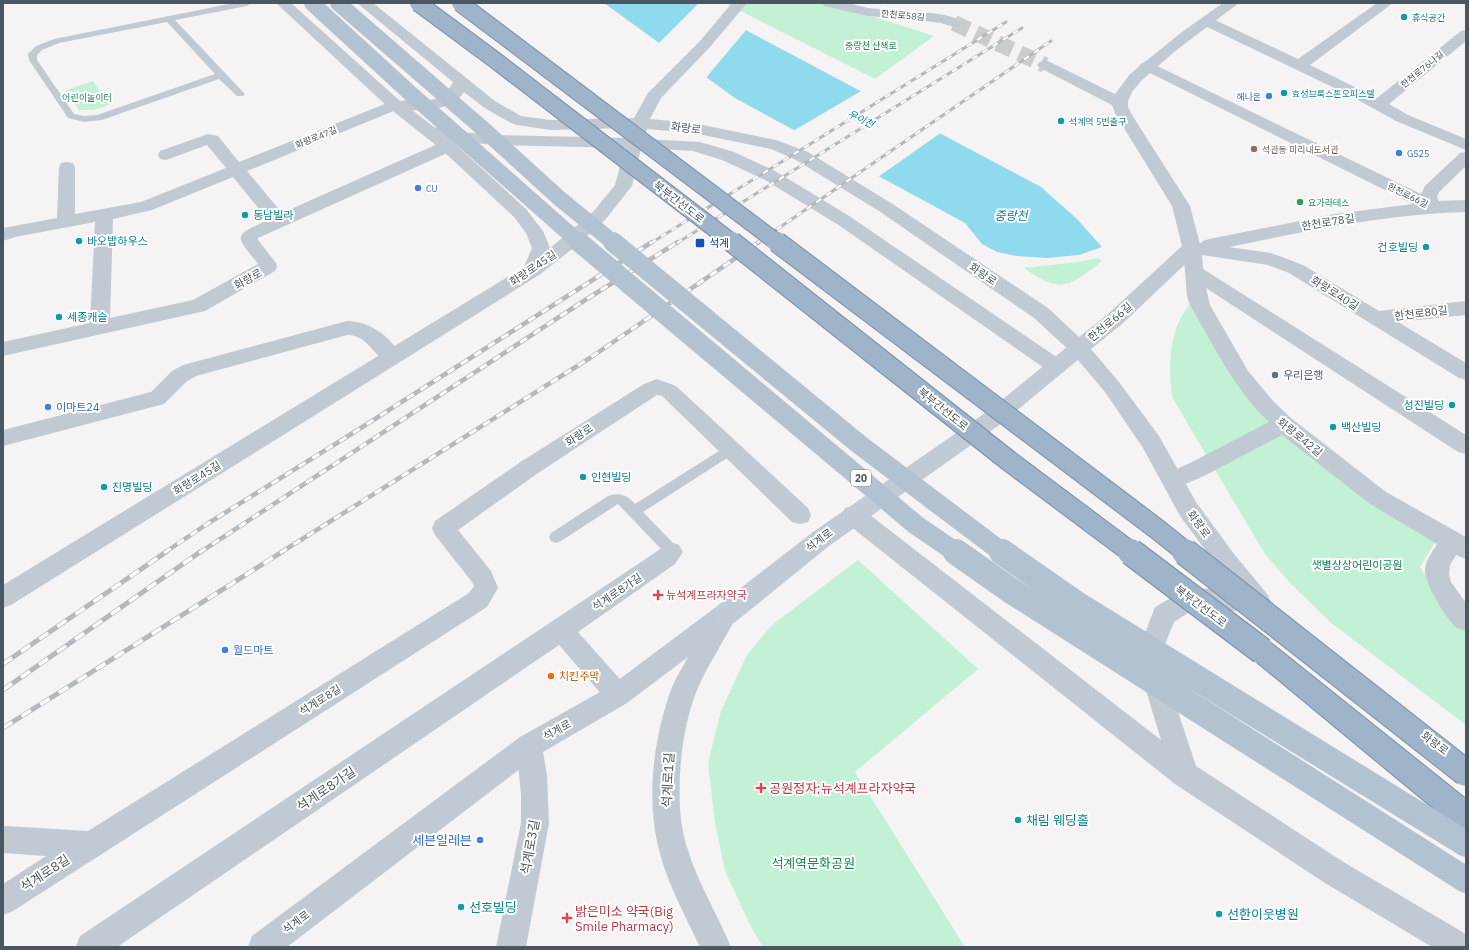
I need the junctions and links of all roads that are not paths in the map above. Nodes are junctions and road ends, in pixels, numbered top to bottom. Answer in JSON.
{"nodes":[{"id":1,"x":247,"y":3,"type":"edge"},
{"id":2,"x":283,"y":3,"type":"edge"},
{"id":3,"x":312,"y":3,"type":"edge"},
{"id":4,"x":338,"y":3,"type":"edge"},
{"id":5,"x":364,"y":3,"type":"edge"},
{"id":6,"x":418,"y":3,"type":"edge"},
{"id":7,"x":460,"y":3,"type":"edge"},
{"id":8,"x":740,"y":3,"type":"edge"},
{"id":9,"x":829,"y":3,"type":"edge"},
{"id":10,"x":931,"y":3,"type":"edge"},
{"id":11,"x":1232,"y":3,"type":"edge"},
{"id":12,"x":1386,"y":3,"type":"edge"},
{"id":13,"x":915,"y":16,"type":"junction"},
{"id":14,"x":169,"y":19,"type":"junction"},
{"id":15,"x":1208,"y":22,"type":"junction"},
{"id":16,"x":954,"y":23,"type":"tunnel mouth"},
{"id":17,"x":1466,"y":34,"type":"edge"},
{"id":18,"x":1045,"y":65,"type":"tunnel mouth"},
{"id":19,"x":1299,"y":65,"type":"junction"},
{"id":20,"x":1147,"y":66,"type":"junction"},
{"id":21,"x":221,"y":75,"type":"junction"},
{"id":22,"x":461,"y":81,"type":"junction"},
{"id":23,"x":240,"y":94,"type":"dead end"},
{"id":24,"x":1119,"y":102,"type":"junction"},
{"id":25,"x":396,"y":105,"type":"junction"},
{"id":26,"x":1378,"y":105,"type":"junction"},
{"id":27,"x":640,"y":123,"type":"junction"},
{"id":28,"x":426,"y":130,"type":"junction"},
{"id":29,"x":634,"y":142,"type":"junction"},
{"id":30,"x":1466,"y":145,"type":"edge"},
{"id":31,"x":448,"y":146,"type":"junction"},
{"id":32,"x":166,"y":154,"type":"dead end"},
{"id":33,"x":1466,"y":157,"type":"edge"},
{"id":34,"x":67,"y":167,"type":"dead end"},
{"id":35,"x":237,"y":170,"type":"junction"},
{"id":36,"x":1466,"y":206,"type":"edge"},
{"id":37,"x":1433,"y":207,"type":"junction"},
{"id":38,"x":104,"y":215,"type":"junction"},
{"id":39,"x":66,"y":222,"type":"junction"},
{"id":40,"x":279,"y":222,"type":"junction"},
{"id":41,"x":3,"y":235,"type":"edge"},
{"id":42,"x":1192,"y":248,"type":"junction"},
{"id":43,"x":532,"y":271,"type":"junction"},
{"id":44,"x":1195,"y":272,"type":"junction"},
{"id":45,"x":1466,"y":308,"type":"edge"},
{"id":46,"x":1377,"y":318,"type":"junction"},
{"id":47,"x":100,"y":328,"type":"junction"},
{"id":48,"x":1079,"y":348,"type":"junction"},
{"id":49,"x":3,"y":349,"type":"edge"},
{"id":50,"x":392,"y":357,"type":"junction"},
{"id":51,"x":1056,"y":367,"type":"junction"},
{"id":52,"x":1466,"y":373,"type":"edge"},
{"id":53,"x":1284,"y":424,"type":"junction"},
{"id":54,"x":3,"y":438,"type":"edge"},
{"id":55,"x":1466,"y":446,"type":"edge"},
{"id":56,"x":730,"y":449,"type":"junction"},
{"id":57,"x":1173,"y":480,"type":"junction"},
{"id":58,"x":634,"y":511,"type":"junction"},
{"id":59,"x":853,"y":515,"type":"junction"},
{"id":60,"x":800,"y":516,"type":"dead end"},
{"id":61,"x":443,"y":528,"type":"joint"},
{"id":62,"x":556,"y":536,"type":"dead end"},
{"id":63,"x":1459,"y":545,"type":"edge"},
{"id":64,"x":670,"y":552,"type":"joint"},
{"id":65,"x":3,"y":598,"type":"edge"},
{"id":66,"x":725,"y":615,"type":"junction"},
{"id":67,"x":1466,"y":620,"type":"edge"},
{"id":68,"x":1276,"y":624,"type":"junction"},
{"id":69,"x":561,"y":630,"type":"junction"},
{"id":70,"x":618,"y":695,"type":"junction"},
{"id":71,"x":529,"y":746,"type":"junction"},
{"id":72,"x":1466,"y":766,"type":"edge"},
{"id":73,"x":1466,"y":773,"type":"edge"},
{"id":74,"x":1185,"y":775,"type":"junction"},
{"id":75,"x":1466,"y":817,"type":"edge"},
{"id":76,"x":6,"y":840,"type":"dead end"},
{"id":77,"x":1466,"y":844,"type":"edge"},
{"id":78,"x":88,"y":846,"type":"junction"},
{"id":79,"x":1466,"y":880,"type":"edge"},
{"id":80,"x":3,"y":901,"type":"edge"},
{"id":81,"x":91,"y":947,"type":"edge"},
{"id":82,"x":263,"y":947,"type":"edge"},
{"id":83,"x":511,"y":947,"type":"edge"},
{"id":84,"x":716,"y":947,"type":"edge"},
{"id":85,"x":1460,"y":947,"type":"edge"}],
"edges":[{"from":1,"to":14,"type":"lane"},
{"from":2,"to":25,"type":"street","name":"화랑로"},
{"from":3,"to":79,"type":"main road","number":"20","bridge":true},
{"from":4,"to":77,"type":"main road","number":"20","bridge":true},
{"from":5,"to":22,"type":"street","name":"화랑로"},
{"from":6,"to":75,"type":"highway","name":"북부간선도로","bridge":true},
{"from":7,"to":73,"type":"highway","bridge":true},
{"from":8,"to":27,"type":"street","name":"화랑로45길"},
{"from":9,"to":13,"type":"street","name":"한천로58길"},
{"from":10,"to":13,"type":"street"},
{"from":11,"to":15,"type":"street"},
{"from":12,"to":19,"type":"street"},
{"from":13,"to":16,"type":"street","name":"한천로58길"},
{"from":14,"to":21,"type":"lane"},
{"from":14,"to":21,"type":"lane"},
{"from":15,"to":19,"type":"street"},
{"from":15,"to":20,"type":"street"},
{"from":17,"to":26,"type":"street","name":"한천로76나길"},
{"from":18,"to":24,"type":"street"},
{"from":19,"to":26,"type":"street"},
{"from":20,"to":24,"type":"street"},
{"from":20,"to":37,"type":"street","name":"한천로66길"},
{"from":21,"to":23,"type":"lane"},
{"from":22,"to":25,"type":"street"},
{"from":22,"to":27,"type":"street","name":"화랑로"},
{"from":24,"to":42,"type":"street"},
{"from":25,"to":28,"type":"street","name":"화랑로"},
{"from":25,"to":35,"type":"street","name":"화랑로47길"},
{"from":26,"to":30,"type":"street"},
{"from":27,"to":29,"type":"street","name":"화랑로45길"},
{"from":27,"to":48,"type":"street","name":"화랑로"},
{"from":28,"to":29,"type":"street","name":"화랑로"},
{"from":28,"to":31,"type":"street"},
{"from":29,"to":43,"type":"street","name":"화랑로45길"},
{"from":29,"to":51,"type":"street","name":"화랑로"},
{"from":31,"to":40,"type":"street","name":"화랑로"},
{"from":31,"to":43,"type":"street"},
{"from":32,"to":35,"type":"street"},
{"from":33,"to":37,"type":"street"},
{"from":34,"to":39,"type":"street"},
{"from":35,"to":38,"type":"street","name":"화랑로47길"},
{"from":35,"to":40,"type":"street"},
{"from":36,"to":37,"type":"street","name":"한천로78길"},
{"from":37,"to":42,"type":"street","name":"한천로78길"},
{"from":38,"to":39,"type":"street","name":"화랑로47길"},
{"from":38,"to":47,"type":"street"},
{"from":39,"to":41,"type":"street","name":"화랑로47길"},
{"from":40,"to":47,"type":"street","name":"화랑로"},
{"from":42,"to":44,"type":"street","name":"화랑로42길"},
{"from":42,"to":46,"type":"street","name":"화랑로40길"},
{"from":42,"to":48,"type":"street","name":"한천로66길"},
{"from":43,"to":50,"type":"street","name":"화랑로45길"},
{"from":44,"to":53,"type":"street","name":"화랑로42길"},
{"from":44,"to":55,"type":"street"},
{"from":45,"to":46,"type":"street","name":"한천로80길"},
{"from":46,"to":52,"type":"street","name":"화랑로40길"},
{"from":47,"to":49,"type":"street","name":"화랑로"},
{"from":48,"to":51,"type":"main road","name":"한천로66길"},
{"from":48,"to":57,"type":"street","name":"화랑로"},
{"from":50,"to":54,"type":"street"},
{"from":50,"to":65,"type":"street","name":"화랑로45길"},
{"from":51,"to":59,"type":"main road","name":"한천로66길"},
{"from":53,"to":57,"type":"street"},
{"from":53,"to":63,"type":"street","name":"화랑로42길"},
{"from":56,"to":58,"type":"lane"},
{"from":56,"to":60,"type":"street","name":"화랑로"},
{"from":56,"to":61,"type":"street","name":"화랑로"},
{"from":57,"to":68,"type":"street","name":"화랑로"},
{"from":58,"to":62,"type":"lane"},
{"from":58,"to":64,"type":"lane"},
{"from":59,"to":66,"type":"main road","name":"석계로"},
{"from":59,"to":74,"type":"street"},
{"from":61,"to":78,"type":"street","name":"석계로8길"},
{"from":63,"to":67,"type":"street"},
{"from":64,"to":69,"type":"street","name":"석계로8가길"},
{"from":66,"to":70,"type":"street","name":"석계로"},
{"from":66,"to":84,"type":"street","name":"석계로1길"},
{"from":68,"to":72,"type":"street","name":"화랑로"},
{"from":68,"to":74,"type":"street"},
{"from":69,"to":70,"type":"street"},
{"from":69,"to":81,"type":"street","name":"석계로8가길"},
{"from":70,"to":71,"type":"street","name":"석계로"},
{"from":71,"to":82,"type":"street","name":"석계로"},
{"from":71,"to":83,"type":"street","name":"석계로3길"},
{"from":74,"to":85,"type":"street"},
{"from":76,"to":78,"type":"street","name":"석계로8길"},
{"from":78,"to":80,"type":"street","name":"석계로8길"}]}
